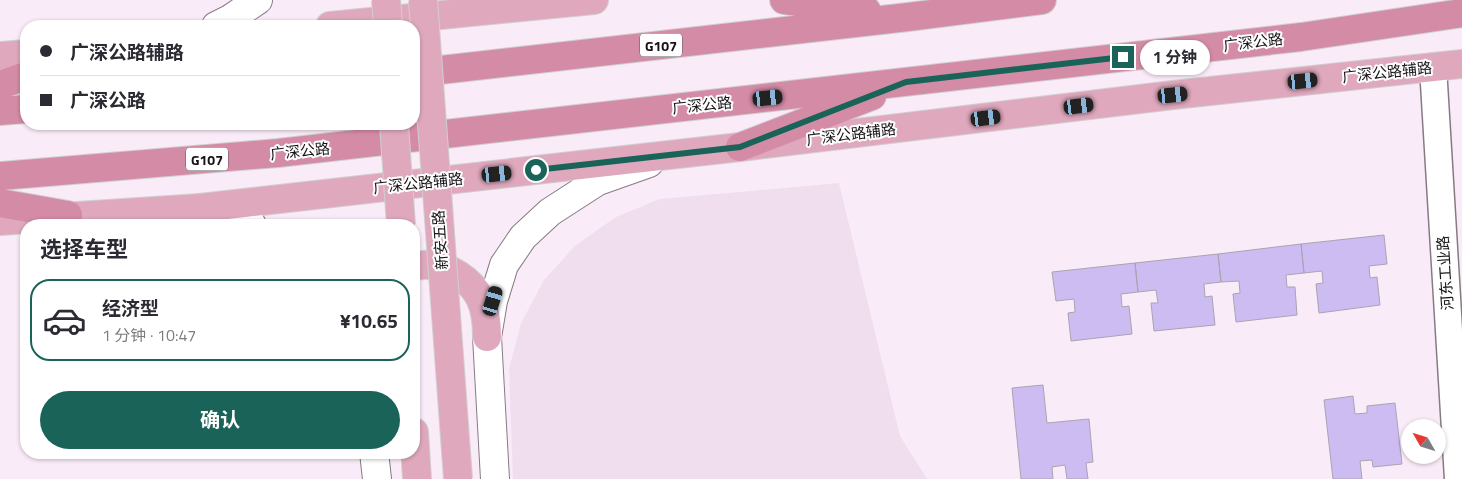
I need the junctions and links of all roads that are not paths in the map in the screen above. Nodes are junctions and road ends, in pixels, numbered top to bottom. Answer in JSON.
{"nodes":[{"id":1,"x":258,"y":0,"type":"edge"},
{"id":2,"x":386,"y":0,"type":"edge"},
{"id":3,"x":423,"y":0,"type":"edge"},
{"id":4,"x":589,"y":0,"type":"edge"},
{"id":5,"x":594,"y":0,"type":"edge"},
{"id":6,"x":784,"y":0,"type":"edge"},
{"id":7,"x":1042,"y":0,"type":"edge"},
{"id":8,"x":1462,"y":13,"type":"edge"},
{"id":9,"x":908,"y":17,"type":"junction"},
{"id":10,"x":228,"y":20,"type":"edge"},
{"id":11,"x":388,"y":20,"type":"edge"},
{"id":12,"x":390,"y":20,"type":"edge"},
{"id":13,"x":20,"y":54,"type":"edge"},
{"id":14,"x":0,"y":56,"type":"edge"},
{"id":15,"x":1462,"y":64,"type":"edge"},
{"id":16,"x":1433,"y":67,"type":"junction"},
{"id":17,"x":420,"y":72,"type":"edge"},
{"id":18,"x":20,"y":78,"type":"edge"},
{"id":19,"x":906,"y":82,"type":"junction"},
{"id":20,"x":0,"y":86,"type":"edge"},
{"id":21,"x":20,"y":109,"type":"edge"},
{"id":22,"x":0,"y":111,"type":"edge"},
{"id":23,"x":394,"y":130,"type":"edge"},
{"id":24,"x":740,"y":147,"type":"junction"},
{"id":25,"x":675,"y":154,"type":"junction"},
{"id":26,"x":0,"y":176,"type":"edge"},
{"id":27,"x":0,"y":203,"type":"edge"},
{"id":28,"x":200,"y":208,"type":"junction"},
{"id":29,"x":68,"y":215,"type":"junction"},
{"id":30,"x":20,"y":219,"type":"edge"},
{"id":31,"x":23,"y":219,"type":"edge"},
{"id":32,"x":234,"y":219,"type":"edge"},
{"id":33,"x":400,"y":219,"type":"edge"},
{"id":34,"x":0,"y":221,"type":"edge"},
{"id":35,"x":420,"y":266,"type":"edge"},
{"id":36,"x":488,"y":336,"type":"junction"},
{"id":37,"x":375,"y":459,"type":"edge"},
{"id":38,"x":416,"y":459,"type":"edge"},
{"id":39,"x":377,"y":479,"type":"edge"},
{"id":40,"x":417,"y":479,"type":"edge"},
{"id":41,"x":458,"y":479,"type":"edge"},
{"id":42,"x":495,"y":479,"type":"edge"},
{"id":43,"x":1458,"y":479,"type":"edge"}],
"edges":[{"from":1,"to":10,"type":"main road"},
{"from":2,"to":11,"type":"main road","bridge":true},
{"from":3,"to":41,"type":"main road","name":"新安五路","bridge":true},
{"from":4,"to":5,"type":"main road"},
{"from":4,"to":12,"type":"main road"},
{"from":6,"to":9,"type":"highway"},
{"from":7,"to":9,"type":"highway","number":"G107"},
{"from":8,"to":19,"type":"highway","name":"广深公路","number":"G107"},
{"from":9,"to":17,"type":"highway","number":"G107"},
{"from":13,"to":14,"type":"main road"},
{"from":15,"to":16,"type":"main road","name":"广深公路辅路"},
{"from":16,"to":24,"type":"main road","name":"广深公路辅路"},
{"from":16,"to":43,"type":"street","name":"河东工业路"},
{"from":18,"to":20,"type":"highway"},
{"from":19,"to":24,"type":"highway"},
{"from":19,"to":26,"type":"highway","name":"广深公路","number":"G107"},
{"from":21,"to":22,"type":"highway"},
{"from":23,"to":33,"type":"main road","bridge":true},
{"from":24,"to":25,"type":"main road","name":"广深公路辅路"},
{"from":25,"to":28,"type":"main road","name":"广深公路辅路"},
{"from":25,"to":36,"type":"main road"},
{"from":27,"to":29,"type":"highway"},
{"from":28,"to":29,"type":"main road","name":"广深公路辅路"},
{"from":28,"to":32,"type":"main road"},
{"from":29,"to":31,"type":"main road","name":"广深公路辅路"},
{"from":30,"to":34,"type":"main road","name":"广深公路辅路"},
{"from":35,"to":36,"type":"main road"},
{"from":36,"to":42,"type":"main road"},
{"from":37,"to":39,"type":"main road"},
{"from":38,"to":40,"type":"main road"}]}
